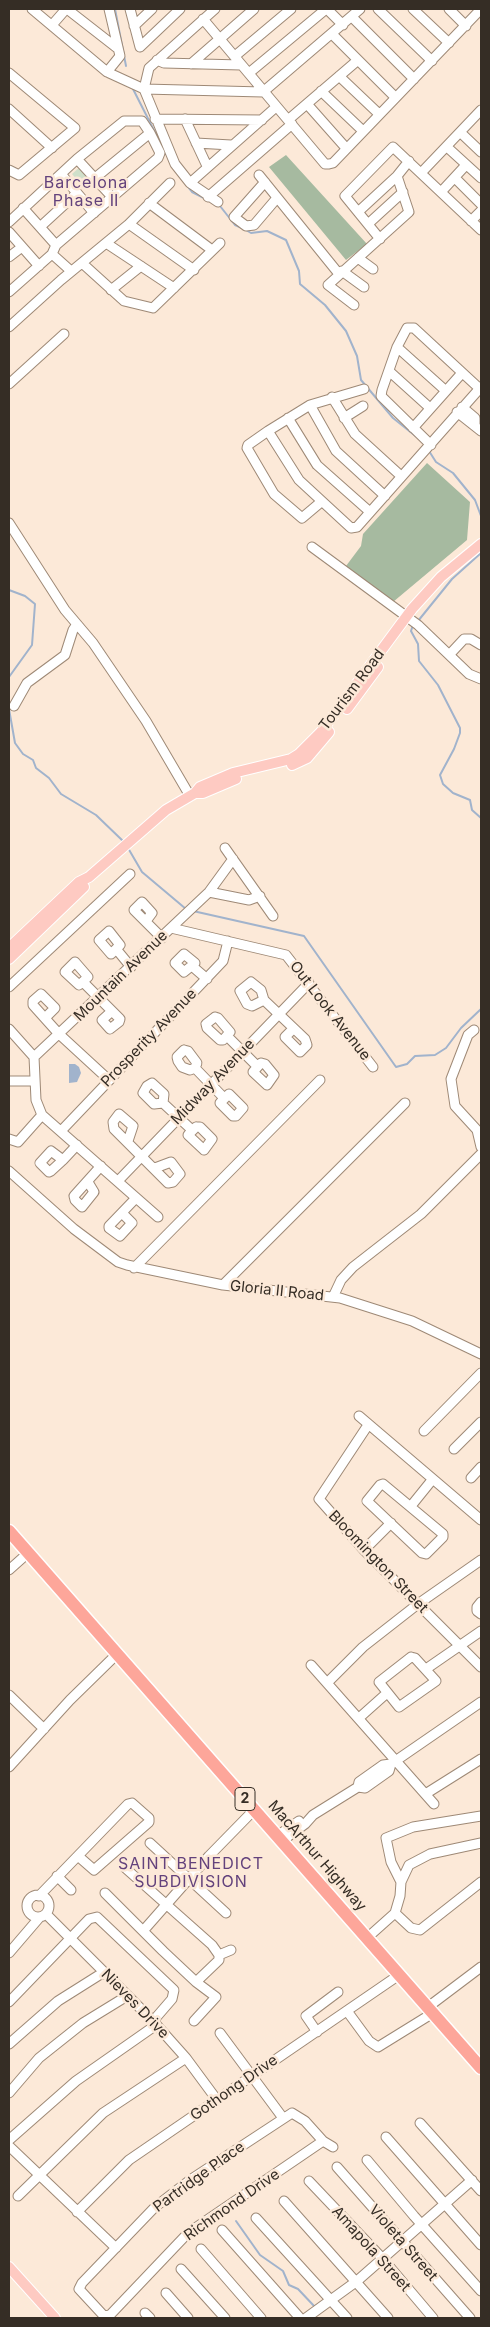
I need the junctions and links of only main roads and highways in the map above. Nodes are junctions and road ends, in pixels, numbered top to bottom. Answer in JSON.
{"nodes":[{"id":1,"x":481,"y":544,"type":"edge"},
{"id":2,"x":481,"y":548,"type":"edge"},
{"id":3,"x":412,"y":621,"type":"junction"},
{"id":4,"x":89,"y":878,"type":"junction"},
{"id":5,"x":9,"y":948,"type":"edge"},
{"id":6,"x":9,"y":959,"type":"edge"},
{"id":7,"x":9,"y":1531,"type":"edge"},
{"id":8,"x":481,"y":2068,"type":"edge"},
{"id":9,"x":9,"y":2267,"type":"edge"},
{"id":10,"x":55,"y":2318,"type":"edge"}],
"edges":[{"from":1,"to":3,"type":"main road","name":"Tourism Road"},
{"from":2,"to":3,"type":"main road","name":"Tourism Road"},
{"from":3,"to":4,"type":"main road","name":"Tourism Road"},
{"from":4,"to":5,"type":"main road","name":"Tourism Road"},
{"from":4,"to":6,"type":"main road","name":"Tourism Road"},
{"from":7,"to":8,"type":"highway","name":"MacArthur Highway","number":"2"},
{"from":9,"to":10,"type":"main road"}]}
